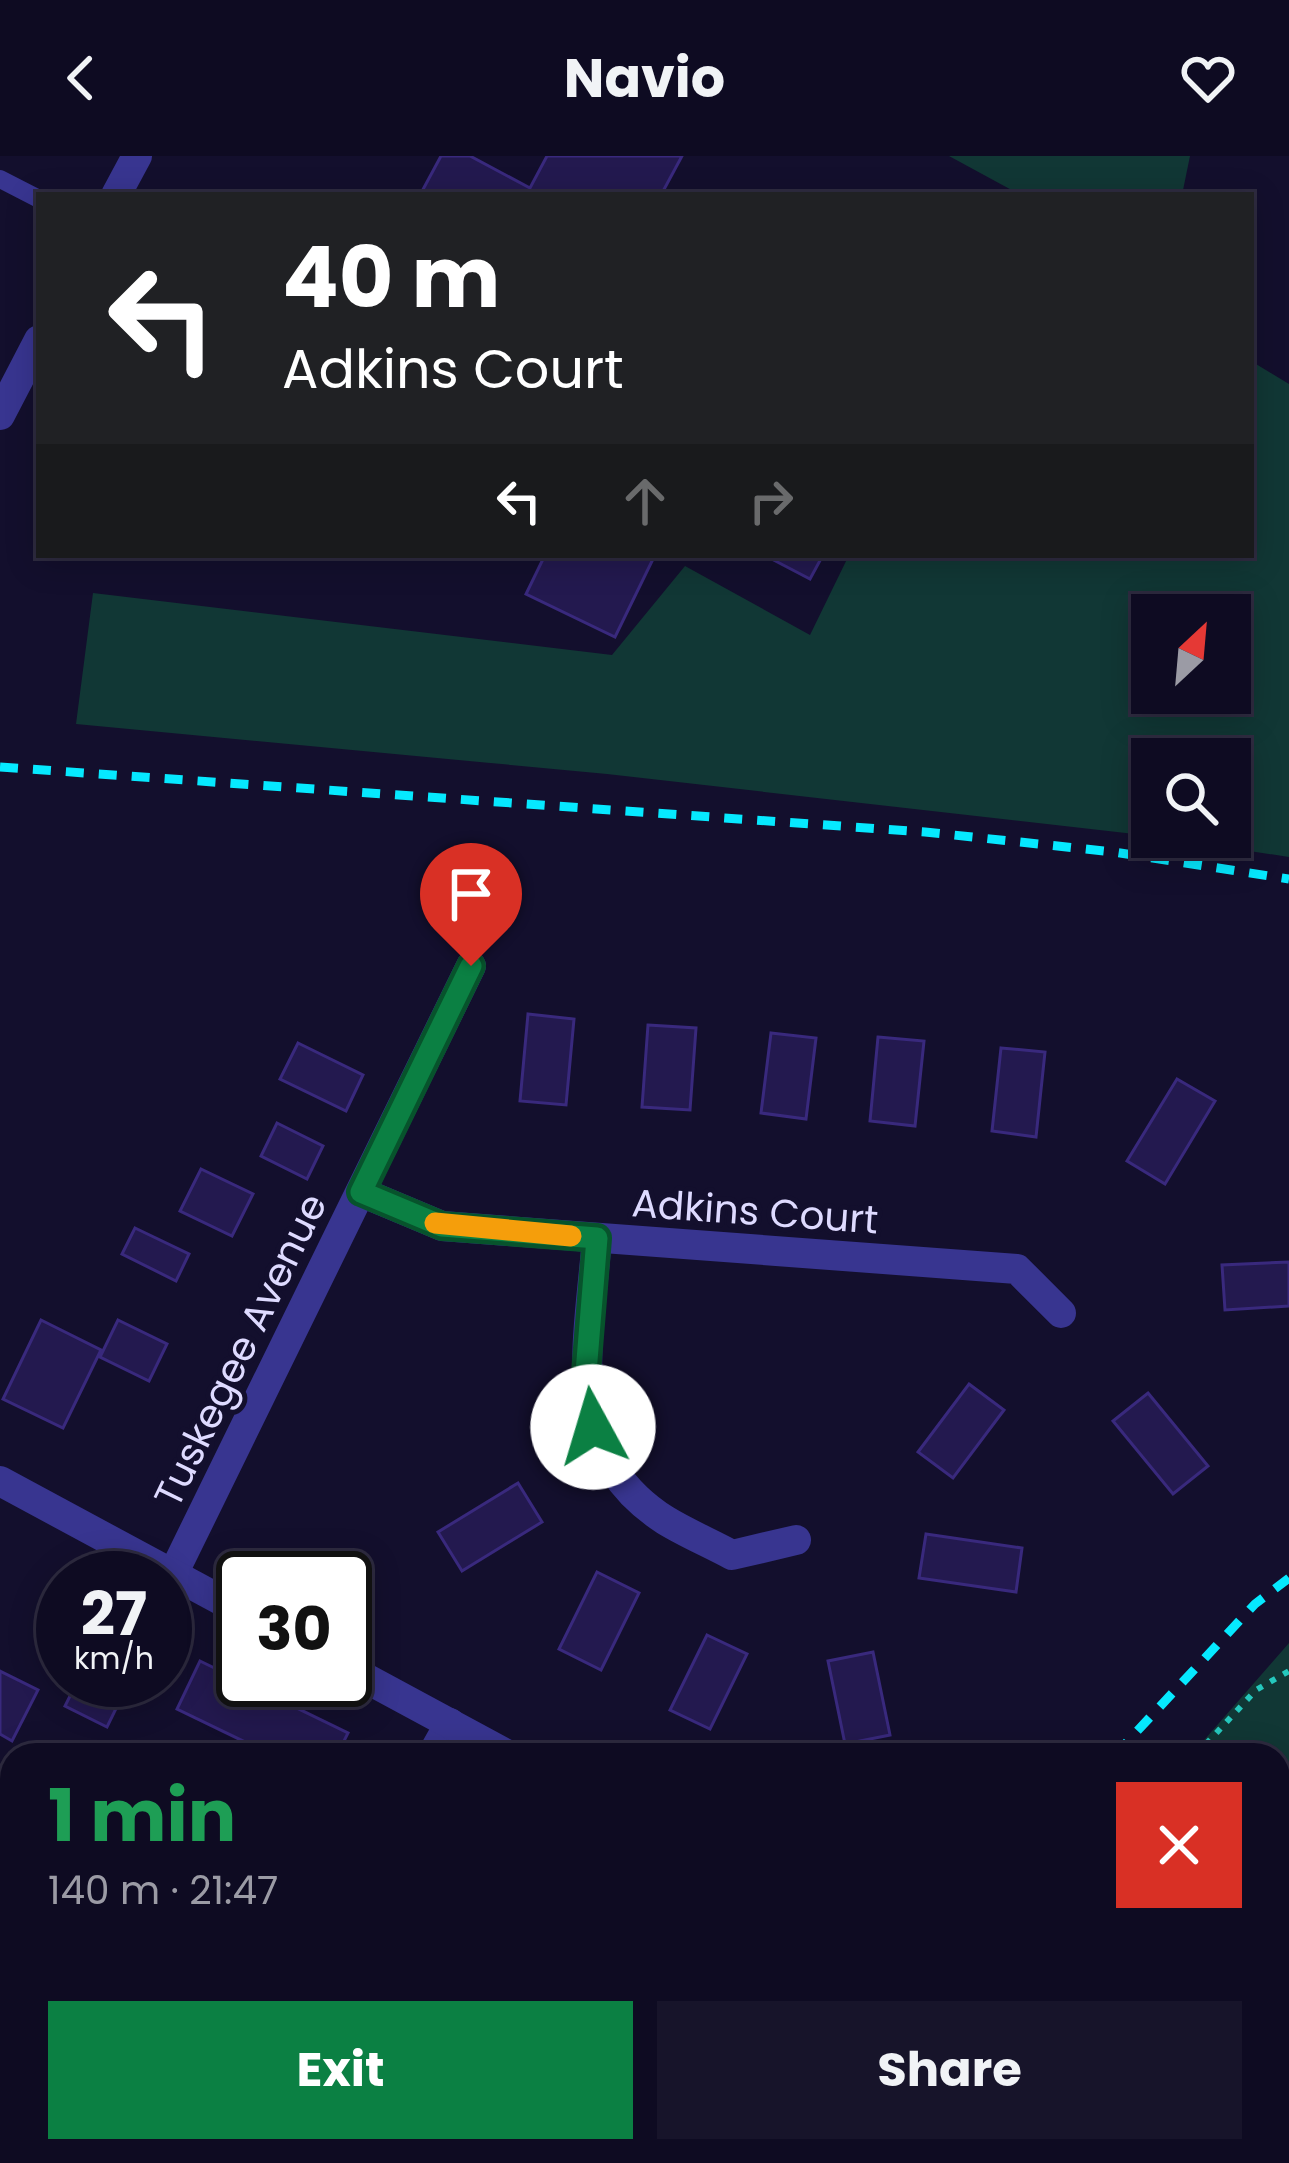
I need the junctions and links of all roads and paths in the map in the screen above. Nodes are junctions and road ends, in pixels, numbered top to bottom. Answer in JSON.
{"nodes":[{"id":1,"x":137,"y":156,"type":"edge"},
{"id":2,"x":0,"y":179,"type":"edge"},
{"id":3,"x":118,"y":192,"type":"edge"},
{"id":4,"x":36,"y":197,"type":"edge"},
{"id":5,"x":36,"y":346,"type":"edge"},
{"id":6,"x":0,"y":415,"type":"edge"},
{"id":7,"x":471,"y":966,"type":"dead end"},
{"id":8,"x":361,"y":1192,"type":"junction"},
{"id":9,"x":597,"y":1238,"type":"junction"},
{"id":10,"x":1061,"y":1313,"type":"dead end"},
{"id":11,"x":0,"y":1481,"type":"edge"},
{"id":12,"x":796,"y":1540,"type":"dead end"},
{"id":13,"x":130,"y":1551,"type":"edge"},
{"id":14,"x":184,"y":1551,"type":"edge"},
{"id":15,"x":1289,"y":1671,"type":"edge"},
{"id":16,"x":372,"y":1681,"type":"edge"},
{"id":17,"x":450,"y":1723,"type":"junction"},
{"id":18,"x":439,"y":1743,"type":"edge"},
{"id":19,"x":486,"y":1743,"type":"edge"},
{"id":20,"x":1207,"y":1743,"type":"edge"}],
"edges":[{"from":1,"to":3,"type":"street"},
{"from":2,"to":4,"type":"lane"},
{"from":5,"to":6,"type":"street"},
{"from":7,"to":8,"type":"street","name":"Tuskegee Avenue"},
{"from":8,"to":9,"type":"street","name":"Adkins Court"},
{"from":8,"to":14,"type":"street","name":"Tuskegee Avenue"},
{"from":9,"to":10,"type":"street","name":"Adkins Court"},
{"from":9,"to":12,"type":"street"},
{"from":11,"to":13,"type":"street"},
{"from":15,"to":20,"type":"path"},
{"from":16,"to":17,"type":"street"},
{"from":17,"to":18,"type":"street"},
{"from":17,"to":19,"type":"street"}]}
